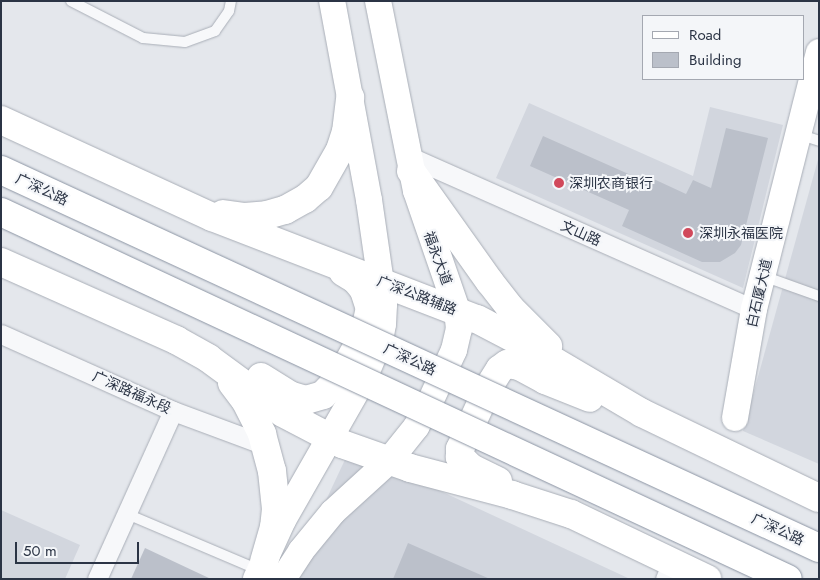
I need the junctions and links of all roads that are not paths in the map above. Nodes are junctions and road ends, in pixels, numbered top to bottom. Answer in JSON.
{"nodes":[{"id":1,"x":71,"y":1,"type":"edge"},
{"id":2,"x":231,"y":1,"type":"edge"},
{"id":3,"x":332,"y":1,"type":"edge"},
{"id":4,"x":378,"y":1,"type":"edge"},
{"id":5,"x":819,"y":52,"type":"edge"},
{"id":6,"x":350,"y":97,"type":"junction"},
{"id":7,"x":4,"y":121,"type":"edge"},
{"id":8,"x":808,"y":137,"type":"edge"},
{"id":9,"x":410,"y":164,"type":"junction"},
{"id":10,"x":1,"y":170,"type":"edge"},
{"id":11,"x":171,"y":199,"type":"junction"},
{"id":12,"x":1,"y":212,"type":"edge"},
{"id":13,"x":305,"y":254,"type":"junction"},
{"id":14,"x":1,"y":262,"type":"edge"},
{"id":15,"x":762,"y":276,"type":"junction"},
{"id":16,"x":382,"y":282,"type":"junction"},
{"id":17,"x":819,"y":296,"type":"edge"},
{"id":18,"x":754,"y":308,"type":"junction"},
{"id":19,"x":457,"y":310,"type":"junction"},
{"id":20,"x":158,"y":332,"type":"junction"},
{"id":21,"x":1,"y":334,"type":"edge"},
{"id":22,"x":208,"y":358,"type":"junction"},
{"id":23,"x":588,"y":382,"type":"junction"},
{"id":24,"x":173,"y":411,"type":"junction"},
{"id":25,"x":642,"y":412,"type":"junction"},
{"id":26,"x":735,"y":418,"type":"dead end"},
{"id":27,"x":330,"y":438,"type":"junction"},
{"id":28,"x":265,"y":445,"type":"junction"},
{"id":29,"x":388,"y":462,"type":"junction"},
{"id":30,"x":819,"y":498,"type":"edge"},
{"id":31,"x":127,"y":514,"type":"junction"},
{"id":32,"x":571,"y":514,"type":"junction"},
{"id":33,"x":819,"y":548,"type":"edge"},
{"id":34,"x":669,"y":571,"type":"edge"},
{"id":35,"x":266,"y":572,"type":"edge"},
{"id":36,"x":97,"y":579,"type":"edge"},
{"id":37,"x":707,"y":579,"type":"edge"},
{"id":38,"x":788,"y":579,"type":"edge"}],
"edges":[{"from":1,"to":2,"type":"lane"},
{"from":3,"to":6,"type":"main road"},
{"from":4,"to":9,"type":"main road","name":"福永大道"},
{"from":5,"to":8,"type":"main road","name":"白石厦大道"},
{"from":6,"to":11,"type":"main road"},
{"from":6,"to":16,"type":"main road"},
{"from":7,"to":11,"type":"main road","name":"广深公路辅路"},
{"from":8,"to":15,"type":"main road","name":"白石厦大道"},
{"from":9,"to":18,"type":"street","name":"文山路"},
{"from":9,"to":19,"type":"main road","name":"福永大道"},
{"from":9,"to":23,"type":"main road"},
{"from":10,"to":33,"type":"main road","name":"广深公路","bridge":true},
{"from":11,"to":13,"type":"main road","name":"广深公路辅路"},
{"from":12,"to":38,"type":"main road","bridge":true},
{"from":13,"to":16,"type":"main road","name":"广深公路辅路"},
{"from":13,"to":20,"type":"main road"},
{"from":14,"to":20,"type":"main road"},
{"from":15,"to":17,"type":"lane"},
{"from":15,"to":18,"type":"main road","name":"白石厦大道"},
{"from":16,"to":19,"type":"main road","name":"广深公路辅路"},
{"from":16,"to":27,"type":"main road"},
{"from":18,"to":26,"type":"main road","name":"白石厦大道"},
{"from":19,"to":23,"type":"main road","name":"广深公路辅路"},
{"from":19,"to":29,"type":"main road","name":"福永大道"},
{"from":20,"to":22,"type":"main road"},
{"from":21,"to":24,"type":"street","name":"广深路福永段"},
{"from":22,"to":27,"type":"main road"},
{"from":22,"to":28,"type":"main road"},
{"from":23,"to":25,"type":"main road","name":"广深公路辅路"},
{"from":24,"to":28,"type":"street","name":"广深路福永段"},
{"from":24,"to":31,"type":"street"},
{"from":25,"to":30,"type":"main road","name":"广深公路辅路"},
{"from":25,"to":32,"type":"main road"},
{"from":27,"to":29,"type":"main road"},
{"from":27,"to":35,"type":"main road"},
{"from":28,"to":35,"type":"main road"},
{"from":29,"to":32,"type":"main road"},
{"from":29,"to":35,"type":"main road","name":"福永大道"},
{"from":31,"to":35,"type":"lane"},
{"from":31,"to":36,"type":"street"},
{"from":32,"to":34,"type":"main road"},
{"from":34,"to":37,"type":"main road"}]}
